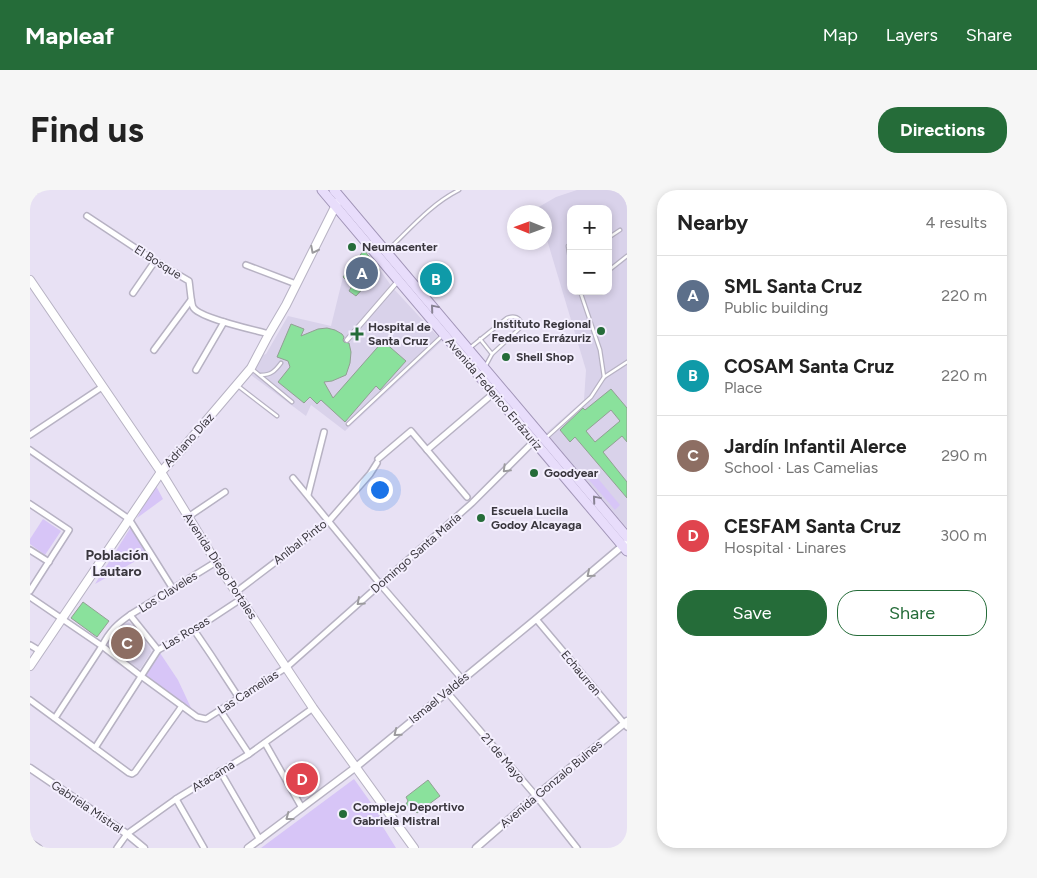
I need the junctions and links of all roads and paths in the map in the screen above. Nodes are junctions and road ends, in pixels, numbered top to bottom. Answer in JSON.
{"nodes":[{"id":1,"x":36,"y":190,"type":"edge"},
{"id":2,"x":322,"y":190,"type":"edge"},
{"id":3,"x":459,"y":190,"type":"edge"},
{"id":4,"x":340,"y":192,"type":"edge"},
{"id":5,"x":30,"y":195,"type":"edge"},
{"id":6,"x":336,"y":206,"type":"junction"},
{"id":7,"x":87,"y":216,"type":"dead end"},
{"id":8,"x":620,"y":230,"type":"dead end"},
{"id":9,"x":612,"y":235,"type":"edge"},
{"id":10,"x":386,"y":252,"type":"junction"},
{"id":11,"x":627,"y":256,"type":"edge"},
{"id":12,"x":155,"y":261,"type":"junction"},
{"id":13,"x":246,"y":265,"type":"dead end"},
{"id":14,"x":612,"y":268,"type":"edge"},
{"id":15,"x":30,"y":280,"type":"edge"},
{"id":16,"x":398,"y":280,"type":"junction"},
{"id":17,"x":296,"y":284,"type":"junction"},
{"id":18,"x":134,"y":293,"type":"dead end"},
{"id":19,"x":582,"y":295,"type":"edge"},
{"id":20,"x":191,"y":299,"type":"junction"},
{"id":21,"x":224,"y":322,"type":"junction"},
{"id":22,"x":269,"y":334,"type":"junction"},
{"id":23,"x":444,"y":334,"type":"junction"},
{"id":24,"x":480,"y":339,"type":"junction"},
{"id":25,"x":347,"y":340,"type":"dead end"},
{"id":26,"x":468,"y":349,"type":"junction"},
{"id":27,"x":154,"y":350,"type":"dead end"},
{"id":28,"x":492,"y":354,"type":"junction"},
{"id":29,"x":627,"y":362,"type":"edge"},
{"id":30,"x":281,"y":363,"type":"dead end"},
{"id":31,"x":251,"y":368,"type":"junction"},
{"id":32,"x":484,"y":368,"type":"junction"},
{"id":33,"x":196,"y":370,"type":"dead end"},
{"id":34,"x":260,"y":376,"type":"junction"},
{"id":35,"x":604,"y":377,"type":"junction"},
{"id":36,"x":237,"y":385,"type":"junction"},
{"id":37,"x":102,"y":387,"type":"junction"},
{"id":38,"x":497,"y":390,"type":"junction"},
{"id":39,"x":292,"y":402,"type":"dead end"},
{"id":40,"x":277,"y":416,"type":"dead end"},
{"id":41,"x":348,"y":424,"type":"dead end"},
{"id":42,"x":324,"y":432,"type":"dead end"},
{"id":43,"x":30,"y":435,"type":"edge"},
{"id":44,"x":540,"y":438,"type":"junction"},
{"id":45,"x":30,"y":450,"type":"edge"},
{"id":46,"x":427,"y":450,"type":"junction"},
{"id":47,"x":161,"y":472,"type":"junction"},
{"id":48,"x":293,"y":478,"type":"dead end"},
{"id":49,"x":225,"y":492,"type":"dead end"},
{"id":50,"x":308,"y":495,"type":"junction"},
{"id":51,"x":467,"y":497,"type":"dead end"},
{"id":52,"x":30,"y":504,"type":"edge"},
{"id":53,"x":188,"y":517,"type":"junction"},
{"id":54,"x":129,"y":519,"type":"junction"},
{"id":55,"x":328,"y":522,"type":"junction"},
{"id":56,"x":627,"y":537,"type":"edge"},
{"id":57,"x":626,"y":546,"type":"edge"},
{"id":58,"x":30,"y":550,"type":"edge"},
{"id":59,"x":49,"y":562,"type":"junction"},
{"id":60,"x":216,"y":562,"type":"junction"},
{"id":61,"x":380,"y":584,"type":"junction"},
{"id":62,"x":173,"y":589,"type":"junction"},
{"id":63,"x":30,"y":590,"type":"edge"},
{"id":64,"x":236,"y":592,"type":"junction"},
{"id":65,"x":30,"y":597,"type":"edge"},
{"id":66,"x":241,"y":599,"type":"junction"},
{"id":67,"x":130,"y":615,"type":"junction"},
{"id":68,"x":62,"y":619,"type":"junction"},
{"id":69,"x":536,"y":619,"type":"junction"},
{"id":70,"x":194,"y":630,"type":"junction"},
{"id":71,"x":30,"y":645,"type":"edge"},
{"id":72,"x":102,"y":646,"type":"junction"},
{"id":73,"x":158,"y":650,"type":"junction"},
{"id":74,"x":40,"y":651,"type":"junction"},
{"id":75,"x":30,"y":666,"type":"edge"},
{"id":76,"x":287,"y":667,"type":"junction"},
{"id":77,"x":141,"y":676,"type":"junction"},
{"id":78,"x":462,"y":679,"type":"junction"},
{"id":79,"x":447,"y":692,"type":"junction"},
{"id":80,"x":239,"y":698,"type":"junction"},
{"id":81,"x":30,"y":700,"type":"edge"},
{"id":82,"x":182,"y":706,"type":"junction"},
{"id":83,"x":314,"y":708,"type":"junction"},
{"id":84,"x":220,"y":710,"type":"junction"},
{"id":85,"x":55,"y":718,"type":"junction"},
{"id":86,"x":626,"y":724,"type":"edge"},
{"id":87,"x":265,"y":743,"type":"junction"},
{"id":88,"x":95,"y":748,"type":"junction"},
{"id":89,"x":249,"y":754,"type":"junction"},
{"id":90,"x":356,"y":767,"type":"junction"},
{"id":91,"x":30,"y":768,"type":"edge"},
{"id":92,"x":220,"y":771,"type":"junction"},
{"id":93,"x":536,"y":796,"type":"junction"},
{"id":94,"x":176,"y":800,"type":"junction"},
{"id":95,"x":302,"y":808,"type":"junction"},
{"id":96,"x":127,"y":834,"type":"junction"},
{"id":97,"x":260,"y":840,"type":"junction"},
{"id":98,"x":30,"y":842,"type":"edge"},
{"id":99,"x":39,"y":848,"type":"edge"},
{"id":100,"x":117,"y":848,"type":"edge"},
{"id":101,"x":144,"y":848,"type":"edge"},
{"id":102,"x":204,"y":848,"type":"edge"},
{"id":103,"x":248,"y":848,"type":"edge"},
{"id":104,"x":414,"y":848,"type":"edge"},
{"id":105,"x":476,"y":848,"type":"edge"},
{"id":106,"x":577,"y":848,"type":"edge"}],
"edges":[{"from":1,"to":5,"type":"street"},
{"from":2,"to":6,"type":"main road","name":"Avenida Federico Errázuriz"},
{"from":3,"to":10,"type":"lane"},
{"from":4,"to":6,"type":"main road","name":"Adriano Díaz"},
{"from":4,"to":10,"type":"main road","name":"Avenida Federico Errázuriz"},
{"from":6,"to":16,"type":"main road","name":"Avenida Federico Errázuriz"},
{"from":6,"to":17,"type":"main road","name":"Adriano Díaz","one_way":true},
{"from":7,"to":12,"type":"street","name":"El Bosque"},
{"from":8,"to":9,"type":"lane"},
{"from":26,"to":10,"type":"main road","name":"Avenida Federico Errázuriz","one_way":true},
{"from":11,"to":14,"type":"lane"},
{"from":12,"to":18,"type":"street"},
{"from":12,"to":20,"type":"street","name":"El Bosque"},
{"from":13,"to":17,"type":"street"},
{"from":15,"to":37,"type":"main road","name":"Avenida Diego Portales"},
{"from":16,"to":23,"type":"main road","name":"Avenida Federico Errázuriz"},
{"from":16,"to":25,"type":"street"},
{"from":17,"to":22,"type":"main road","name":"Adriano Díaz"},
{"from":19,"to":35,"type":"lane"},
{"from":20,"to":21,"type":"street","name":"El Bosque"},
{"from":20,"to":27,"type":"street"},
{"from":21,"to":22,"type":"street","name":"El Bosque"},
{"from":21,"to":33,"type":"street"},
{"from":22,"to":31,"type":"main road","name":"Adriano Díaz"},
{"from":23,"to":38,"type":"main road","name":"Avenida Federico Errázuriz"},
{"from":23,"to":41,"type":"lane"},
{"from":24,"to":26,"type":"lane"},
{"from":24,"to":28,"type":"lane"},
{"from":24,"to":28,"type":"lane"},
{"from":26,"to":32,"type":"main road","name":"Avenida Federico Errázuriz"},
{"from":28,"to":32,"type":"lane"},
{"from":29,"to":35,"type":"lane"},
{"from":30,"to":34,"type":"lane"},
{"from":31,"to":34,"type":"lane"},
{"from":31,"to":36,"type":"main road","name":"Adriano Díaz"},
{"from":32,"to":38,"type":"main road","name":"Avenida Federico Errázuriz"},
{"from":34,"to":39,"type":"lane"},
{"from":35,"to":44,"type":"lane"},
{"from":36,"to":40,"type":"lane"},
{"from":36,"to":47,"type":"main road","name":"Adriano Díaz"},
{"from":37,"to":43,"type":"street"},
{"from":37,"to":47,"type":"main road","name":"Avenida Diego Portales"},
{"from":38,"to":44,"type":"main road","name":"Avenida Federico Errázuriz"},
{"from":38,"to":46,"type":"street"},
{"from":42,"to":50,"type":"street"},
{"from":56,"to":44,"type":"main road","name":"Avenida Federico Errázuriz","one_way":true},
{"from":44,"to":57,"type":"main road","name":"Avenida Federico Errázuriz"},
{"from":44,"to":61,"type":"street","name":"Domingo Santa María","one_way":true},
{"from":45,"to":54,"type":"street"},
{"from":46,"to":51,"type":"street"},
{"from":46,"to":55,"type":"street","name":"Aníbal Pinto"},
{"from":47,"to":53,"type":"main road","name":"Avenida Diego Portales"},
{"from":47,"to":54,"type":"main road","name":"Adriano Díaz"},
{"from":48,"to":50,"type":"street"},
{"from":49,"to":53,"type":"street"},
{"from":50,"to":55,"type":"street"},
{"from":52,"to":59,"type":"street"},
{"from":53,"to":60,"type":"main road","name":"Avenida Diego Portales"},
{"from":54,"to":62,"type":"street"},
{"from":54,"to":68,"type":"main road","name":"Adriano Díaz"},
{"from":55,"to":61,"type":"street"},
{"from":55,"to":64,"type":"street","name":"Aníbal Pinto"},
{"from":57,"to":69,"type":"street","name":"Ismael Valdés","one_way":true},
{"from":58,"to":59,"type":"street"},
{"from":59,"to":63,"type":"street"},
{"from":60,"to":62,"type":"street","name":"Los Claveles"},
{"from":60,"to":64,"type":"main road","name":"Avenida Diego Portales"},
{"from":61,"to":76,"type":"street","name":"Domingo Santa María","one_way":true},
{"from":61,"to":78,"type":"street"},
{"from":62,"to":67,"type":"street","name":"Los Claveles"},
{"from":64,"to":66,"type":"main road","name":"Avenida Diego Portales"},
{"from":65,"to":68,"type":"street","name":"Las Camelias"},
{"from":66,"to":70,"type":"street","name":"Las Rosas"},
{"from":66,"to":76,"type":"main road","name":"Avenida Diego Portales"},
{"from":67,"to":72,"type":"street","name":"Los Claveles"},
{"from":67,"to":73,"type":"street"},
{"from":68,"to":72,"type":"street","name":"Las Camelias"},
{"from":68,"to":74,"type":"main road","name":"Adriano Díaz"},
{"from":69,"to":78,"type":"street","name":"Ismael Valdés"},
{"from":69,"to":86,"type":"street","name":"Echaurren"},
{"from":70,"to":73,"type":"street","name":"Las Rosas"},
{"from":70,"to":80,"type":"street"},
{"from":71,"to":74,"type":"street"},
{"from":72,"to":77,"type":"street","name":"Las Camelias"},
{"from":72,"to":85,"type":"street","name":"Los Claveles"},
{"from":73,"to":77,"type":"street","name":"Las Rosas"},
{"from":74,"to":75,"type":"main road","name":"Adriano Díaz"},
{"from":76,"to":80,"type":"street","name":"Las Camelias"},
{"from":76,"to":83,"type":"main road","name":"Avenida Diego Portales"},
{"from":77,"to":82,"type":"street","name":"Las Camelias"},
{"from":77,"to":88,"type":"street","name":"Las Rosas"},
{"from":78,"to":79,"type":"street","name":"Ismael Valdés"},
{"from":79,"to":90,"type":"street","name":"Ismael Valdés","one_way":true},
{"from":79,"to":93,"type":"street","name":"21 de Mayo"},
{"from":80,"to":84,"type":"street","name":"Las Camelias"},
{"from":81,"to":85,"type":"street"},
{"from":82,"to":84,"type":"street","name":"Las Camelias"},
{"from":82,"to":88,"type":"street"},
{"from":83,"to":87,"type":"street","name":"Atacama"},
{"from":83,"to":90,"type":"main road","name":"Avenida Diego Portales"},
{"from":84,"to":89,"type":"street"},
{"from":85,"to":88,"type":"street"},
{"from":86,"to":93,"type":"street","name":"Avenida Gonzalo Bulnes"},
{"from":87,"to":89,"type":"street","name":"Atacama"},
{"from":87,"to":95,"type":"street"},
{"from":89,"to":92,"type":"street","name":"Atacama"},
{"from":90,"to":95,"type":"street","name":"Ismael Valdés"},
{"from":90,"to":104,"type":"main road","name":"Avenida Diego Portales"},
{"from":91,"to":96,"type":"street","name":"Gabriela Mistral"},
{"from":92,"to":94,"type":"street","name":"Atacama"},
{"from":92,"to":97,"type":"street"},
{"from":93,"to":105,"type":"street","name":"Avenida Gonzalo Bulnes"},
{"from":93,"to":106,"type":"street","name":"21 de Mayo"},
{"from":94,"to":96,"type":"street","name":"Atacama"},
{"from":94,"to":102,"type":"street"},
{"from":95,"to":97,"type":"street","name":"Ismael Valdés","one_way":true},
{"from":96,"to":100,"type":"street","name":"Atacama"},
{"from":96,"to":101,"type":"street","name":"Gabriela Mistral"},
{"from":97,"to":103,"type":"street","name":"Ismael Valdés"},
{"from":98,"to":99,"type":"street"}]}
